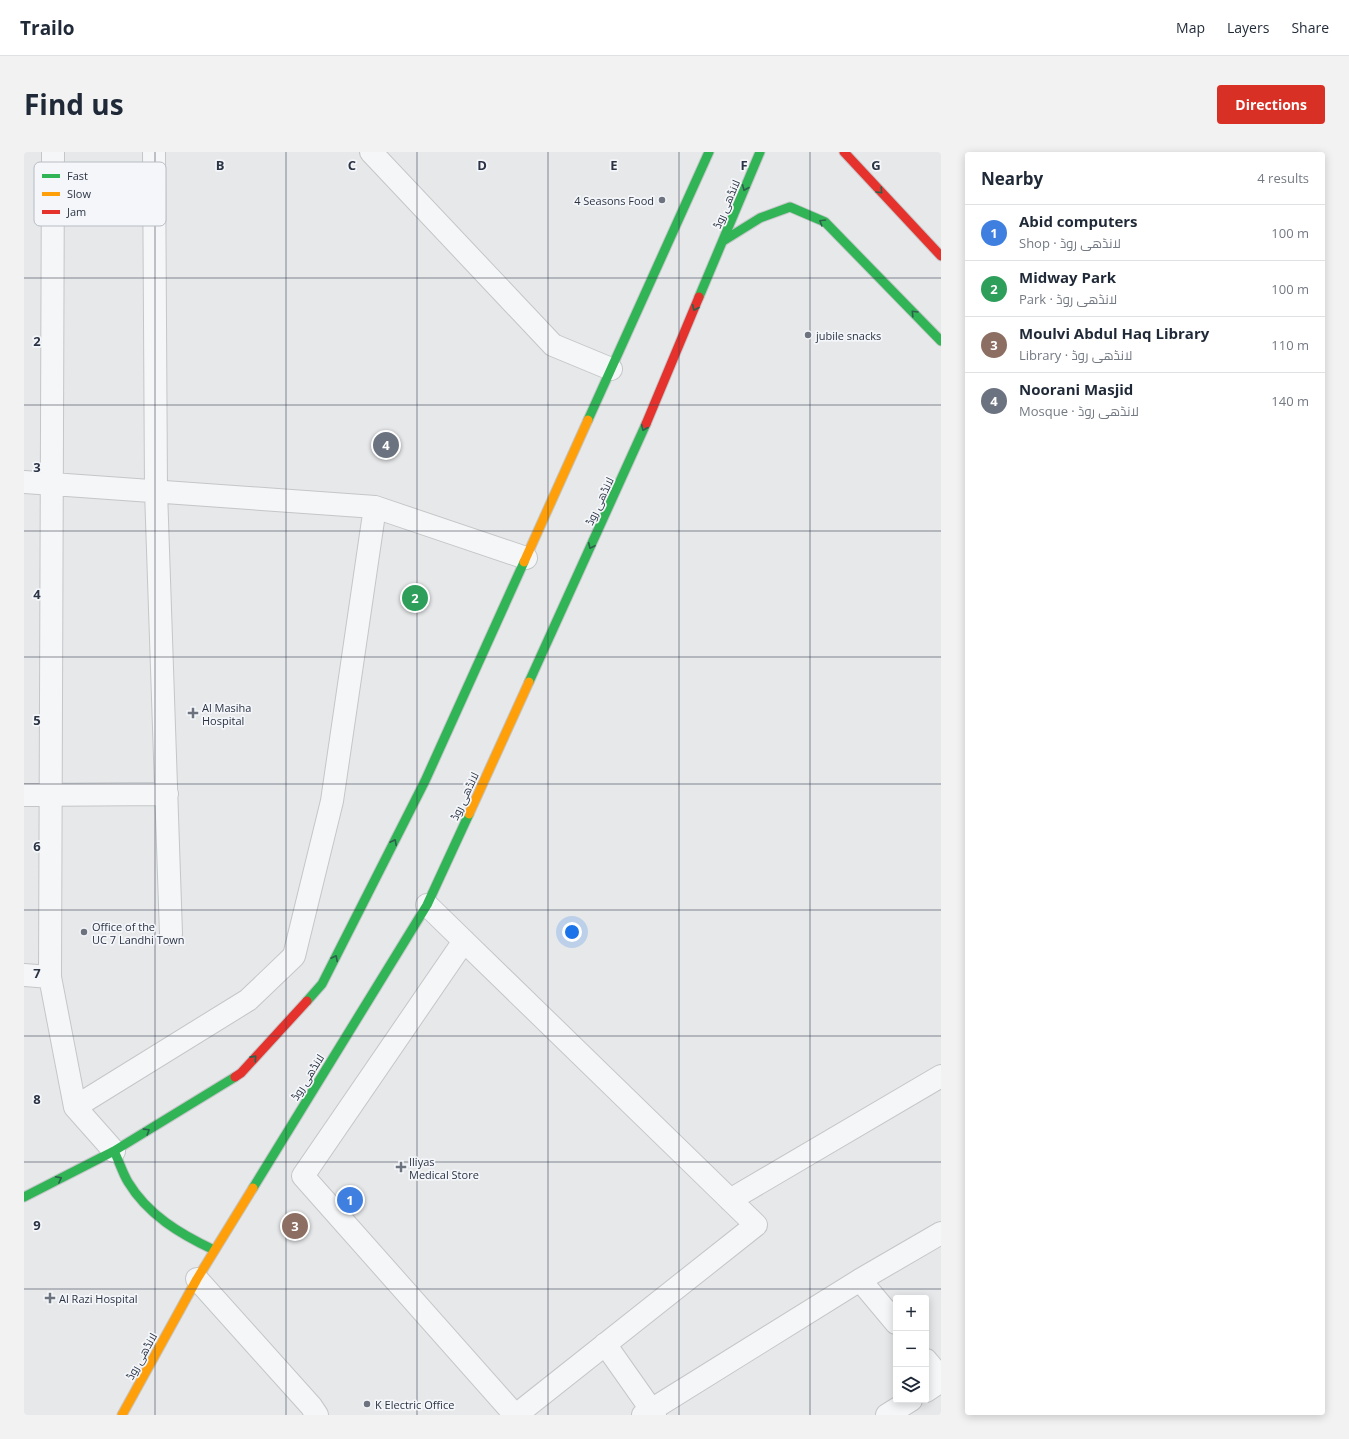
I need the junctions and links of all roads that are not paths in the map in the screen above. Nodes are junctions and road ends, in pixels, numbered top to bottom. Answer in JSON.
{"nodes":[{"id":1,"x":53,"y":152,"type":"edge"},
{"id":2,"x":154,"y":152,"type":"edge"},
{"id":3,"x":371,"y":152,"type":"edge"},
{"id":4,"x":709,"y":152,"type":"edge"},
{"id":5,"x":760,"y":152,"type":"edge"},
{"id":6,"x":844,"y":152,"type":"edge"},
{"id":7,"x":53,"y":162,"type":"edge"},
{"id":8,"x":154,"y":162,"type":"edge"},
{"id":9,"x":53,"y":226,"type":"edge"},
{"id":10,"x":154,"y":226,"type":"edge"},
{"id":11,"x":723,"y":241,"type":"junction"},
{"id":12,"x":941,"y":256,"type":"edge"},
{"id":13,"x":941,"y":341,"type":"edge"},
{"id":14,"x":611,"y":369,"type":"junction"},
{"id":15,"x":24,"y":482,"type":"edge"},
{"id":16,"x":51,"y":484,"type":"junction"},
{"id":17,"x":156,"y":491,"type":"junction"},
{"id":18,"x":375,"y":507,"type":"junction"},
{"id":19,"x":526,"y":558,"type":"junction"},
{"id":20,"x":167,"y":794,"type":"junction"},
{"id":21,"x":24,"y":795,"type":"edge"},
{"id":22,"x":50,"y":795,"type":"junction"},
{"id":23,"x":427,"y":905,"type":"junction"},
{"id":24,"x":172,"y":934,"type":"dead end"},
{"id":25,"x":464,"y":941,"type":"junction"},
{"id":26,"x":24,"y":975,"type":"edge"},
{"id":27,"x":50,"y":977,"type":"junction"},
{"id":28,"x":941,"y":1076,"type":"edge"},
{"id":29,"x":75,"y":1107,"type":"junction"},
{"id":30,"x":114,"y":1151,"type":"junction"},
{"id":31,"x":24,"y":1197,"type":"edge"},
{"id":32,"x":730,"y":1200,"type":"junction"},
{"id":33,"x":941,"y":1233,"type":"edge"},
{"id":34,"x":214,"y":1250,"type":"junction"},
{"id":35,"x":197,"y":1279,"type":"junction"},
{"id":36,"x":860,"y":1280,"type":"junction"},
{"id":37,"x":893,"y":1319,"type":"edge"},
{"id":38,"x":605,"y":1344,"type":"junction"},
{"id":39,"x":929,"y":1364,"type":"edge"},
{"id":40,"x":941,"y":1380,"type":"edge"},
{"id":41,"x":929,"y":1388,"type":"edge"},
{"id":42,"x":906,"y":1403,"type":"edge"},
{"id":43,"x":650,"y":1413,"type":"edge"},
{"id":44,"x":122,"y":1415,"type":"edge"},
{"id":45,"x":317,"y":1415,"type":"edge"},
{"id":46,"x":515,"y":1415,"type":"edge"},
{"id":47,"x":887,"y":1415,"type":"edge"}],
"edges":[{"from":1,"to":7,"type":"street"},
{"from":2,"to":8,"type":"street"},
{"from":3,"to":14,"type":"street"},
{"from":4,"to":14,"type":"main road"},
{"from":5,"to":11,"type":"main road","name":"لانڈھی روڈ","one_way":true},
{"from":6,"to":12,"type":"main road","one_way":true},
{"from":9,"to":16,"type":"street"},
{"from":10,"to":17,"type":"street"},
{"from":13,"to":11,"type":"main road","one_way":true},
{"from":11,"to":23,"type":"main road","name":"لانڈھی روڈ","one_way":true},
{"from":14,"to":19,"type":"main road"},
{"from":15,"to":16,"type":"street"},
{"from":16,"to":17,"type":"street"},
{"from":16,"to":22,"type":"street"},
{"from":17,"to":18,"type":"street"},
{"from":17,"to":20,"type":"street"},
{"from":18,"to":19,"type":"street"},
{"from":18,"to":29,"type":"street"},
{"from":30,"to":19,"type":"main road","one_way":true},
{"from":20,"to":22,"type":"street"},
{"from":20,"to":24,"type":"street"},
{"from":21,"to":22,"type":"street"},
{"from":22,"to":27,"type":"street"},
{"from":23,"to":25,"type":"street"},
{"from":23,"to":34,"type":"main road","name":"لانڈھی روڈ"},
{"from":25,"to":32,"type":"street"},
{"from":25,"to":46,"type":"street"},
{"from":26,"to":27,"type":"street"},
{"from":27,"to":29,"type":"street"},
{"from":28,"to":32,"type":"street"},
{"from":29,"to":30,"type":"street"},
{"from":31,"to":30,"type":"main road","one_way":true},
{"from":30,"to":34,"type":"main road"},
{"from":32,"to":38,"type":"street"},
{"from":33,"to":36,"type":"street"},
{"from":34,"to":35,"type":"main road","name":"لانڈھی روڈ"},
{"from":35,"to":44,"type":"main road","name":"لانڈھی روڈ"},
{"from":35,"to":45,"type":"street"},
{"from":36,"to":37,"type":"street"},
{"from":36,"to":43,"type":"street"},
{"from":38,"to":43,"type":"street"},
{"from":38,"to":46,"type":"street"},
{"from":39,"to":40,"type":"street"},
{"from":40,"to":41,"type":"street"},
{"from":42,"to":47,"type":"street"}]}
